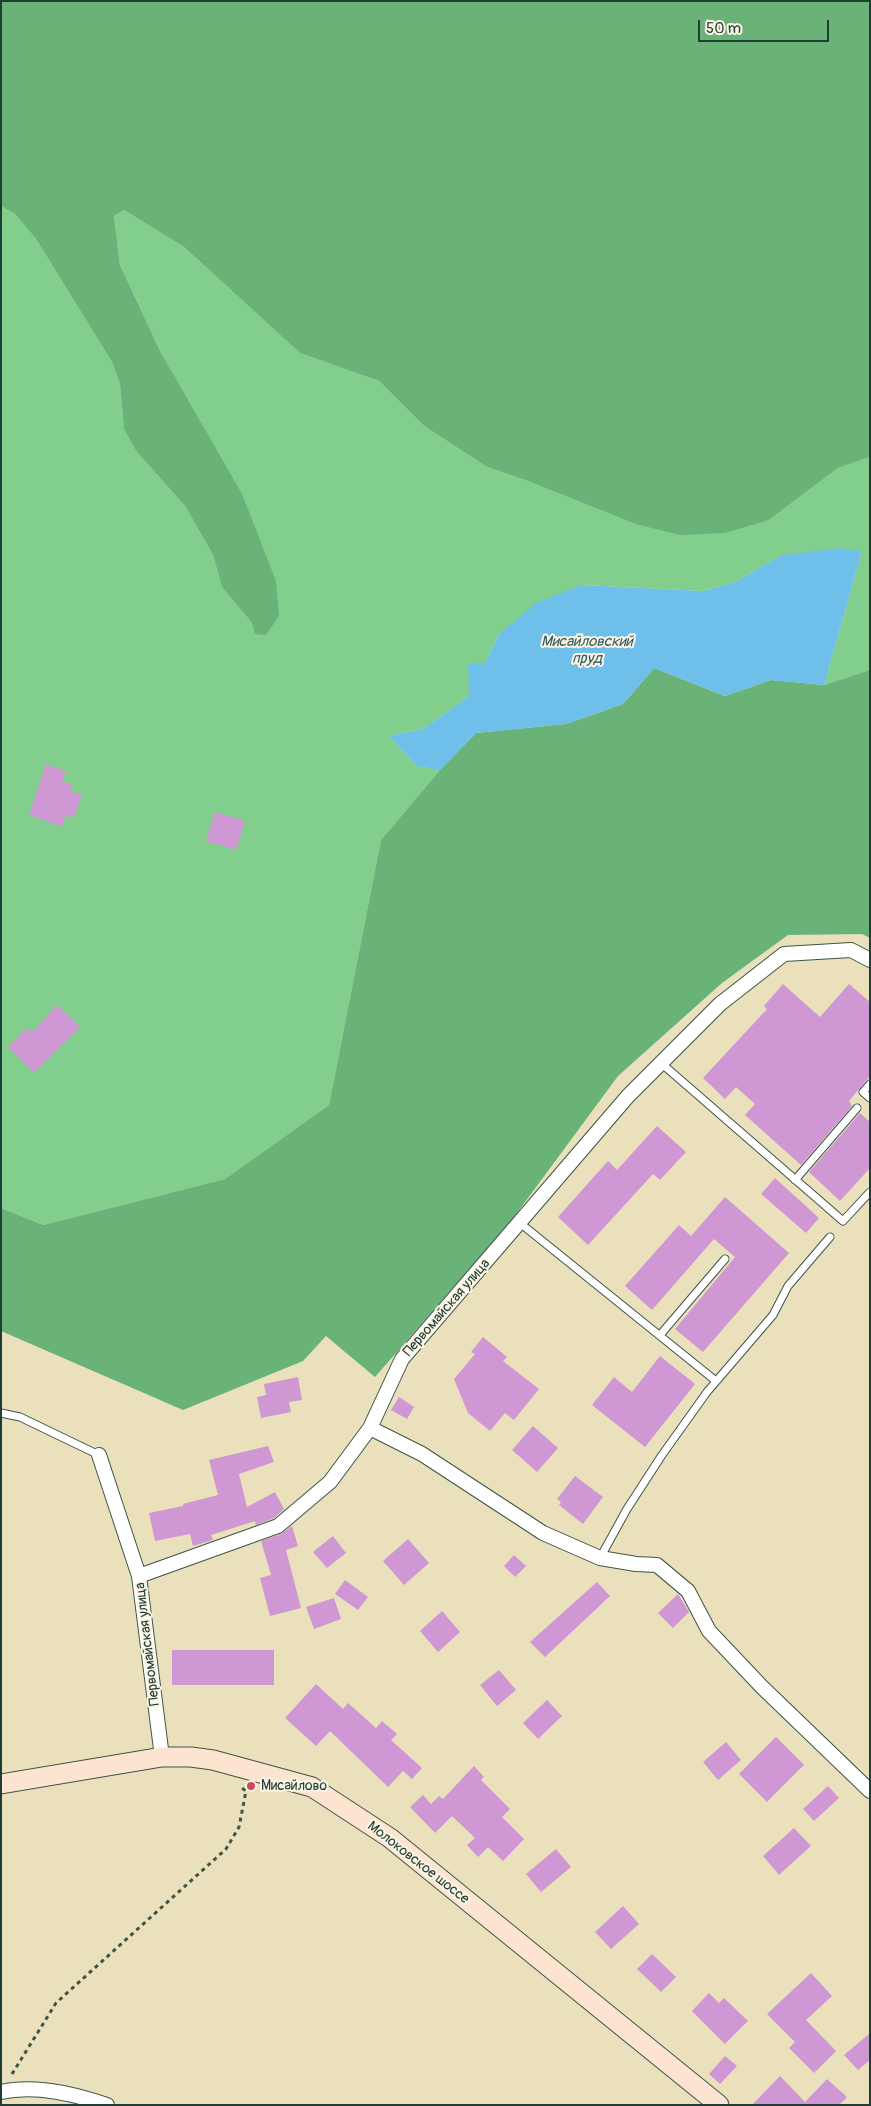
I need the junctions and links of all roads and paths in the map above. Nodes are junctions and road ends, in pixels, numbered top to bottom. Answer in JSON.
{"nodes":[{"id":1,"x":870,"y":960,"type":"edge"},
{"id":2,"x":661,"y":1063,"type":"junction"},
{"id":3,"x":870,"y":1084,"type":"edge"},
{"id":4,"x":870,"y":1098,"type":"edge"},
{"id":5,"x":857,"y":1108,"type":"dead end"},
{"id":6,"x":795,"y":1180,"type":"junction"},
{"id":7,"x":870,"y":1192,"type":"edge"},
{"id":8,"x":520,"y":1223,"type":"junction"},
{"id":9,"x":830,"y":1237,"type":"dead end"},
{"id":10,"x":725,"y":1259,"type":"dead end"},
{"id":11,"x":660,"y":1335,"type":"junction"},
{"id":12,"x":716,"y":1381,"type":"junction"},
{"id":13,"x":1,"y":1413,"type":"edge"},
{"id":14,"x":370,"y":1428,"type":"junction"},
{"id":15,"x":98,"y":1455,"type":"joint"},
{"id":16,"x":600,"y":1558,"type":"junction"},
{"id":17,"x":139,"y":1576,"type":"junction"},
{"id":18,"x":162,"y":1757,"type":"junction"},
{"id":19,"x":1,"y":1784,"type":"edge"},
{"id":20,"x":240,"y":1786,"type":"dead end"},
{"id":21,"x":870,"y":1791,"type":"edge"},
{"id":22,"x":12,"y":2074,"type":"dead end"},
{"id":23,"x":1,"y":2092,"type":"edge"},
{"id":24,"x":107,"y":2105,"type":"edge"},
{"id":25,"x":719,"y":2105,"type":"edge"}],
"edges":[{"from":1,"to":2,"type":"street","name":"Первомайская улица"},
{"from":2,"to":6,"type":"lane"},
{"from":2,"to":8,"type":"street","name":"Первомайская улица"},
{"from":3,"to":4,"type":"lane"},
{"from":5,"to":6,"type":"lane"},
{"from":6,"to":7,"type":"lane"},
{"from":8,"to":11,"type":"lane"},
{"from":8,"to":14,"type":"street","name":"Первомайская улица"},
{"from":9,"to":12,"type":"lane"},
{"from":10,"to":11,"type":"lane"},
{"from":11,"to":12,"type":"lane"},
{"from":12,"to":16,"type":"lane"},
{"from":13,"to":15,"type":"lane"},
{"from":14,"to":16,"type":"street"},
{"from":14,"to":17,"type":"street","name":"Первомайская улица"},
{"from":15,"to":17,"type":"street"},
{"from":16,"to":21,"type":"street"},
{"from":17,"to":18,"type":"street","name":"Первомайская улица"},
{"from":18,"to":19,"type":"main road","name":"Молоковское шоссе"},
{"from":18,"to":25,"type":"main road","name":"Молоковское шоссе"},
{"from":20,"to":22,"type":"path"},
{"from":23,"to":24,"type":"street"}]}
